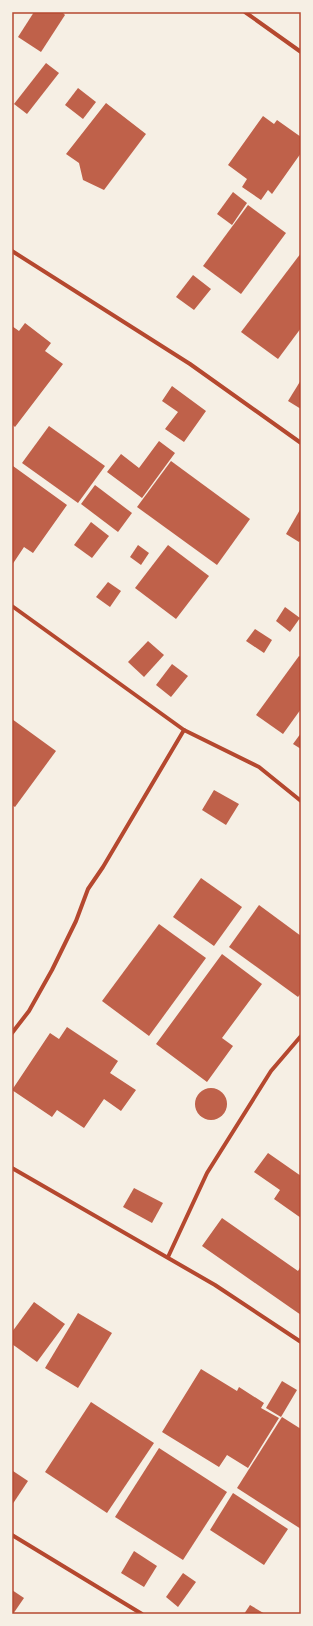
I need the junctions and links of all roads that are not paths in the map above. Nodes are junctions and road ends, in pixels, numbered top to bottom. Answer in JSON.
{"nodes":[{"id":1,"x":245,"y":12,"type":"edge"},
{"id":2,"x":301,"y":52,"type":"edge"},
{"id":3,"x":12,"y":252,"type":"edge"},
{"id":4,"x":301,"y":443,"type":"edge"},
{"id":5,"x":12,"y":606,"type":"edge"},
{"id":6,"x":184,"y":730,"type":"junction"},
{"id":7,"x":301,"y":801,"type":"edge"},
{"id":8,"x":12,"y":1033,"type":"edge"},
{"id":9,"x":301,"y":1036,"type":"edge"},
{"id":10,"x":12,"y":1168,"type":"edge"},
{"id":11,"x":168,"y":1257,"type":"junction"},
{"id":12,"x":301,"y":1342,"type":"edge"},
{"id":13,"x":12,"y":1535,"type":"edge"},
{"id":14,"x":142,"y":1614,"type":"edge"}],
"edges":[{"from":1,"to":2,"type":"street"},
{"from":3,"to":4,"type":"street"},
{"from":5,"to":6,"type":"street"},
{"from":6,"to":7,"type":"street"},
{"from":6,"to":8,"type":"street"},
{"from":9,"to":11,"type":"street"},
{"from":10,"to":11,"type":"street"},
{"from":11,"to":12,"type":"street"},
{"from":13,"to":14,"type":"street"}]}
